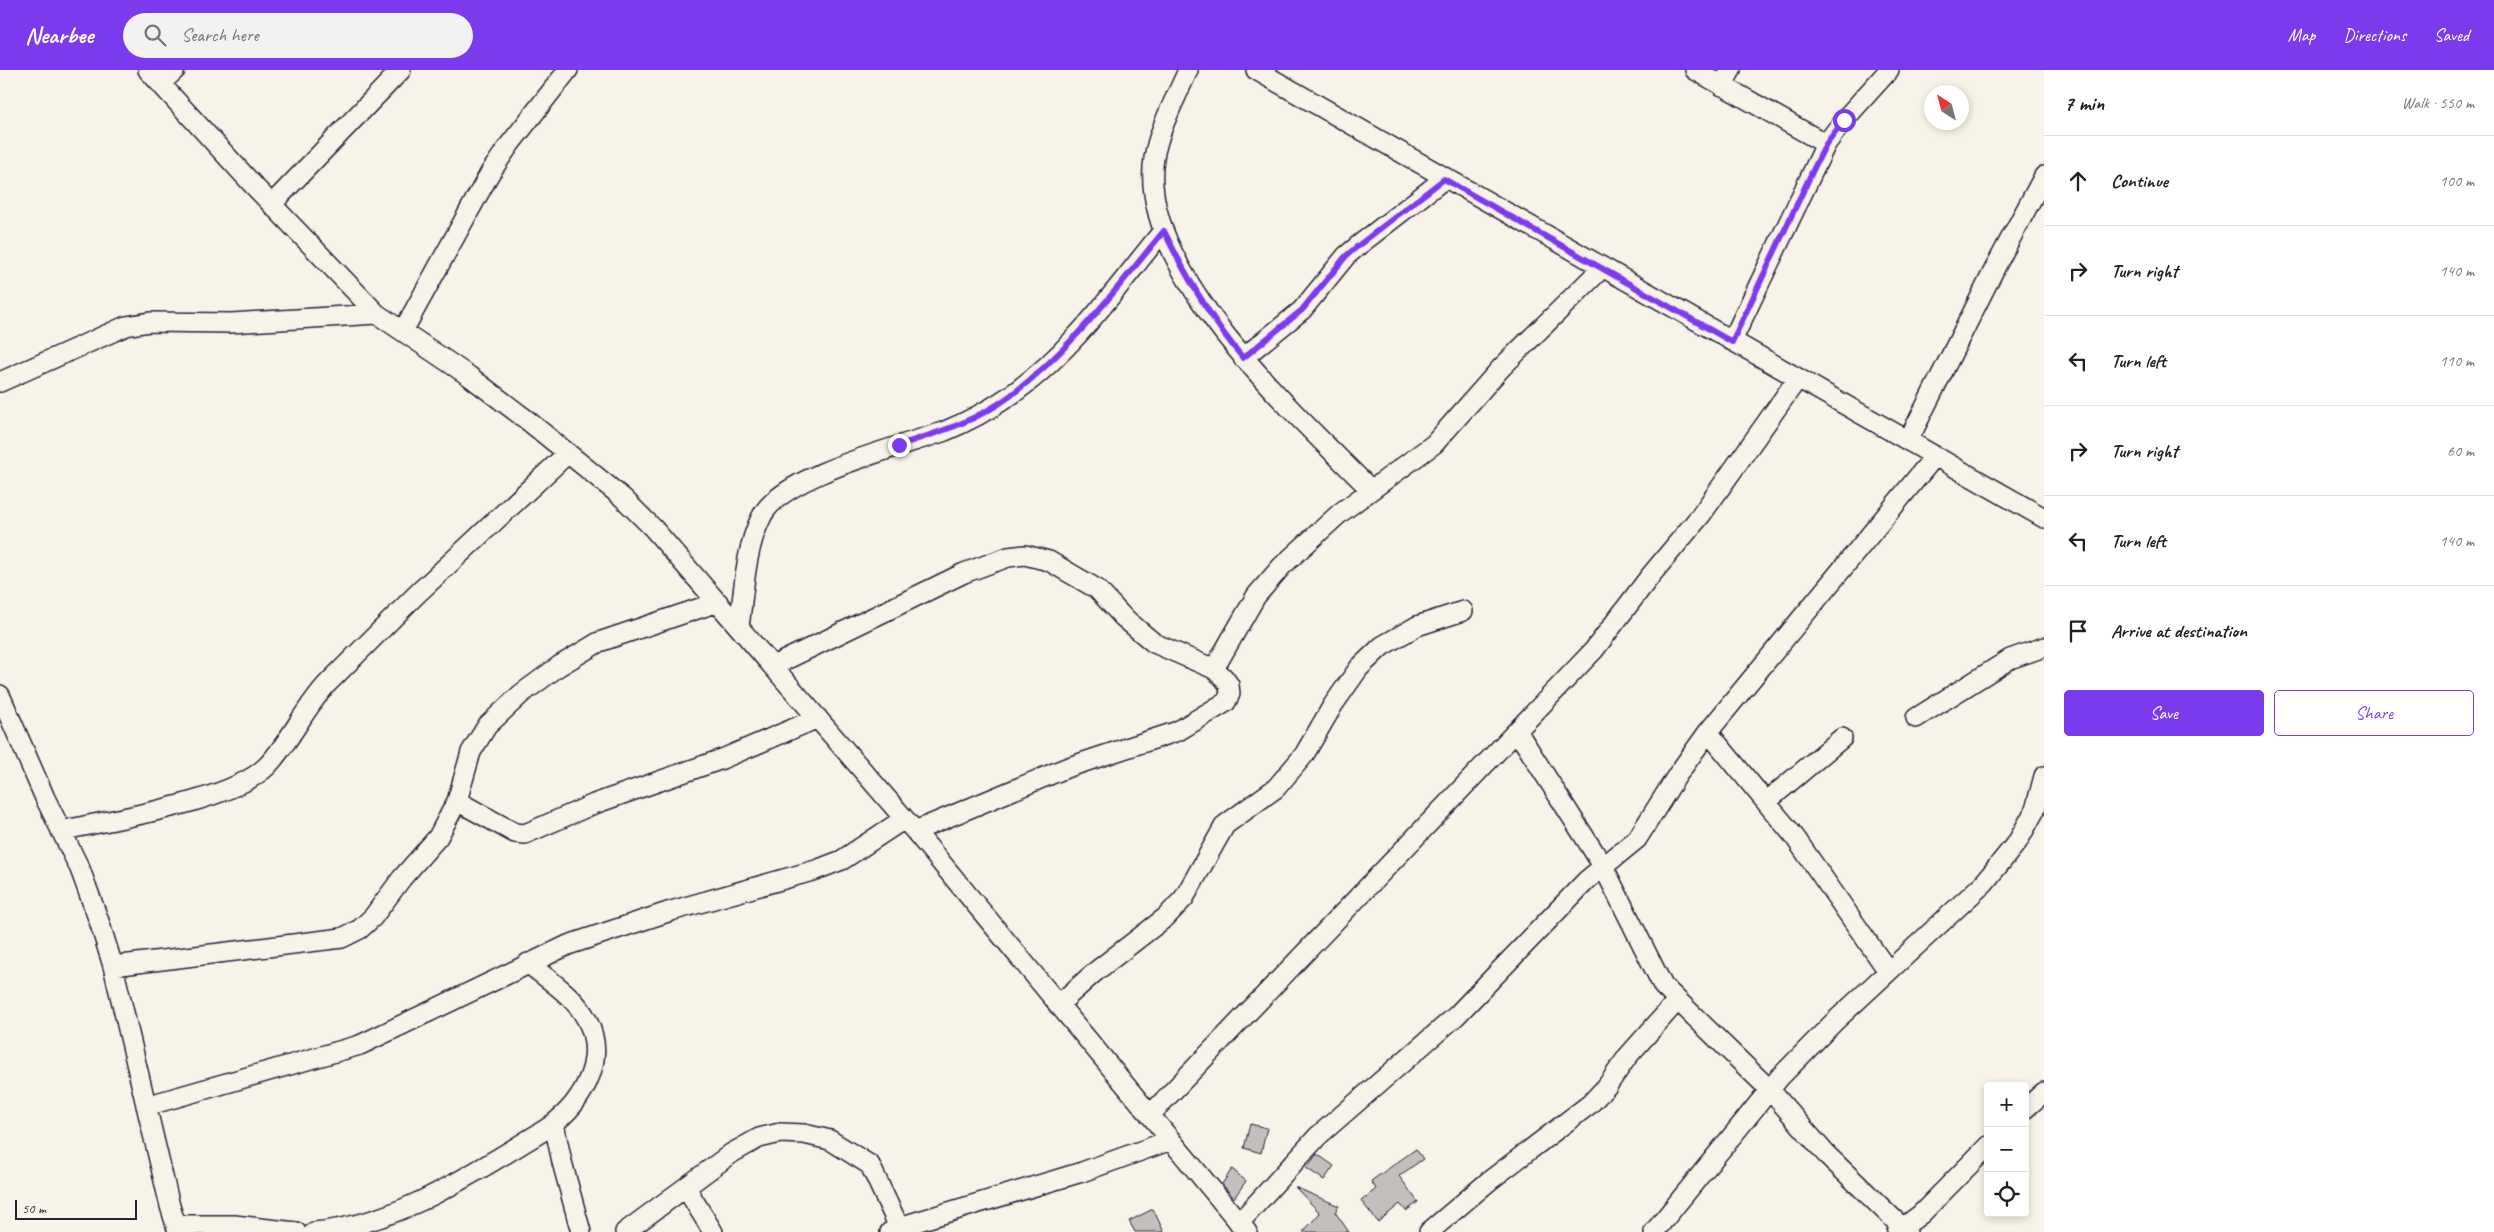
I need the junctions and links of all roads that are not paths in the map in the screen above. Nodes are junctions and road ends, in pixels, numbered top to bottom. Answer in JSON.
{"nodes":[{"id":1,"x":175,"y":70,"type":"edge"},
{"id":2,"x":401,"y":70,"type":"edge"},
{"id":3,"x":568,"y":70,"type":"edge"},
{"id":4,"x":1188,"y":70,"type":"edge"},
{"id":5,"x":1256,"y":70,"type":"edge"},
{"id":6,"x":1695,"y":70,"type":"edge"},
{"id":7,"x":1889,"y":70,"type":"edge"},
{"id":8,"x":155,"y":77,"type":"edge"},
{"id":9,"x":1727,"y":78,"type":"edge"},
{"id":10,"x":1826,"y":144,"type":"junction"},
{"id":11,"x":2044,"y":176,"type":"edge"},
{"id":12,"x":1444,"y":179,"type":"junction"},
{"id":13,"x":272,"y":204,"type":"junction"},
{"id":14,"x":1164,"y":231,"type":"junction"},
{"id":15,"x":1602,"y":268,"type":"junction"},
{"id":16,"x":377,"y":314,"type":"junction"},
{"id":17,"x":403,"y":332,"type":"junction"},
{"id":18,"x":1732,"y":342,"type":"junction"},
{"id":19,"x":1243,"y":358,"type":"junction"},
{"id":20,"x":1798,"y":378,"type":"junction"},
{"id":21,"x":0,"y":382,"type":"edge"},
{"id":22,"x":1908,"y":442,"type":"junction"},
{"id":23,"x":568,"y":453,"type":"junction"},
{"id":24,"x":1935,"y":456,"type":"junction"},
{"id":25,"x":1371,"y":490,"type":"junction"},
{"id":26,"x":2044,"y":518,"type":"edge"},
{"id":27,"x":718,"y":602,"type":"junction"},
{"id":28,"x":1463,"y":611,"type":"dead end"},
{"id":29,"x":739,"y":627,"type":"junction"},
{"id":30,"x":2044,"y":647,"type":"edge"},
{"id":31,"x":773,"y":666,"type":"junction"},
{"id":32,"x":1214,"y":669,"type":"junction"},
{"id":33,"x":0,"y":695,"type":"edge"},
{"id":34,"x":818,"y":718,"type":"junction"},
{"id":35,"x":1916,"y":718,"type":"dead end"},
{"id":36,"x":1517,"y":732,"type":"junction"},
{"id":37,"x":1708,"y":732,"type":"junction"},
{"id":38,"x":1842,"y":738,"type":"dead end"},
{"id":39,"x":2044,"y":776,"type":"edge"},
{"id":40,"x":457,"y":801,"type":"junction"},
{"id":41,"x":1766,"y":802,"type":"junction"},
{"id":42,"x":910,"y":825,"type":"junction"},
{"id":43,"x":61,"y":831,"type":"junction"},
{"id":44,"x":1603,"y":866,"type":"junction"},
{"id":45,"x":528,"y":964,"type":"junction"},
{"id":46,"x":113,"y":966,"type":"junction"},
{"id":47,"x":1888,"y":971,"type":"junction"},
{"id":48,"x":1677,"y":1001,"type":"junction"},
{"id":49,"x":1058,"y":1004,"type":"junction"},
{"id":50,"x":1770,"y":1090,"type":"junction"},
{"id":51,"x":2044,"y":1092,"type":"edge"},
{"id":52,"x":2029,"y":1105,"type":"edge"},
{"id":53,"x":146,"y":1106,"type":"junction"},
{"id":54,"x":1151,"y":1114,"type":"junction"},
{"id":55,"x":554,"y":1124,"type":"junction"},
{"id":56,"x":1171,"y":1140,"type":"junction"},
{"id":57,"x":1984,"y":1150,"type":"edge"},
{"id":58,"x":686,"y":1188,"type":"junction"},
{"id":59,"x":1243,"y":1227,"type":"edge"},
{"id":60,"x":177,"y":1228,"type":"edge"},
{"id":61,"x":896,"y":1230,"type":"edge"},
{"id":62,"x":1902,"y":1231,"type":"edge"},
{"id":63,"x":296,"y":1232,"type":"edge"},
{"id":64,"x":314,"y":1232,"type":"edge"},
{"id":65,"x":581,"y":1232,"type":"edge"},
{"id":66,"x":625,"y":1232,"type":"edge"},
{"id":67,"x":714,"y":1232,"type":"edge"},
{"id":68,"x":1429,"y":1232,"type":"edge"},
{"id":69,"x":1654,"y":1232,"type":"edge"}],
"edges":[{"from":1,"to":8,"type":"street"},
{"from":2,"to":13,"type":"street"},
{"from":3,"to":17,"type":"street"},
{"from":4,"to":14,"type":"street"},
{"from":5,"to":12,"type":"street"},
{"from":6,"to":9,"type":"street"},
{"from":7,"to":10,"type":"street"},
{"from":8,"to":13,"type":"street"},
{"from":9,"to":10,"type":"street"},
{"from":10,"to":18,"type":"street"},
{"from":11,"to":22,"type":"street"},
{"from":12,"to":15,"type":"street"},
{"from":12,"to":19,"type":"street"},
{"from":13,"to":16,"type":"street"},
{"from":14,"to":19,"type":"street"},
{"from":14,"to":29,"type":"street"},
{"from":15,"to":18,"type":"street"},
{"from":15,"to":25,"type":"street"},
{"from":16,"to":17,"type":"street"},
{"from":16,"to":21,"type":"street"},
{"from":17,"to":23,"type":"street"},
{"from":18,"to":20,"type":"street"},
{"from":19,"to":25,"type":"street"},
{"from":20,"to":22,"type":"street"},
{"from":20,"to":36,"type":"street"},
{"from":22,"to":24,"type":"street"},
{"from":23,"to":27,"type":"street"},
{"from":23,"to":43,"type":"street"},
{"from":24,"to":26,"type":"street"},
{"from":24,"to":37,"type":"street"},
{"from":25,"to":32,"type":"street"},
{"from":27,"to":29,"type":"street"},
{"from":27,"to":40,"type":"street"},
{"from":28,"to":49,"type":"street"},
{"from":29,"to":31,"type":"street"},
{"from":30,"to":35,"type":"street"},
{"from":31,"to":32,"type":"street"},
{"from":31,"to":34,"type":"street"},
{"from":32,"to":42,"type":"street"},
{"from":33,"to":43,"type":"street"},
{"from":34,"to":40,"type":"street"},
{"from":34,"to":42,"type":"street"},
{"from":36,"to":44,"type":"street"},
{"from":36,"to":54,"type":"street"},
{"from":37,"to":41,"type":"street"},
{"from":37,"to":44,"type":"street"},
{"from":38,"to":41,"type":"street"},
{"from":39,"to":47,"type":"street"},
{"from":40,"to":46,"type":"street"},
{"from":41,"to":47,"type":"street"},
{"from":42,"to":45,"type":"street"},
{"from":42,"to":49,"type":"street"},
{"from":43,"to":46,"type":"street"},
{"from":44,"to":48,"type":"street"},
{"from":44,"to":59,"type":"street"},
{"from":45,"to":53,"type":"street"},
{"from":45,"to":55,"type":"street"},
{"from":46,"to":53,"type":"street"},
{"from":47,"to":50,"type":"street"},
{"from":48,"to":50,"type":"street"},
{"from":48,"to":68,"type":"street"},
{"from":49,"to":54,"type":"street"},
{"from":50,"to":62,"type":"street"},
{"from":50,"to":69,"type":"street"},
{"from":51,"to":52,"type":"street"},
{"from":53,"to":60,"type":"street"},
{"from":54,"to":56,"type":"street"},
{"from":55,"to":64,"type":"street"},
{"from":55,"to":65,"type":"street"},
{"from":56,"to":59,"type":"street"},
{"from":56,"to":61,"type":"street"},
{"from":57,"to":62,"type":"street"},
{"from":58,"to":61,"type":"street"},
{"from":58,"to":66,"type":"street"},
{"from":58,"to":67,"type":"street"},
{"from":60,"to":63,"type":"street"}]}
